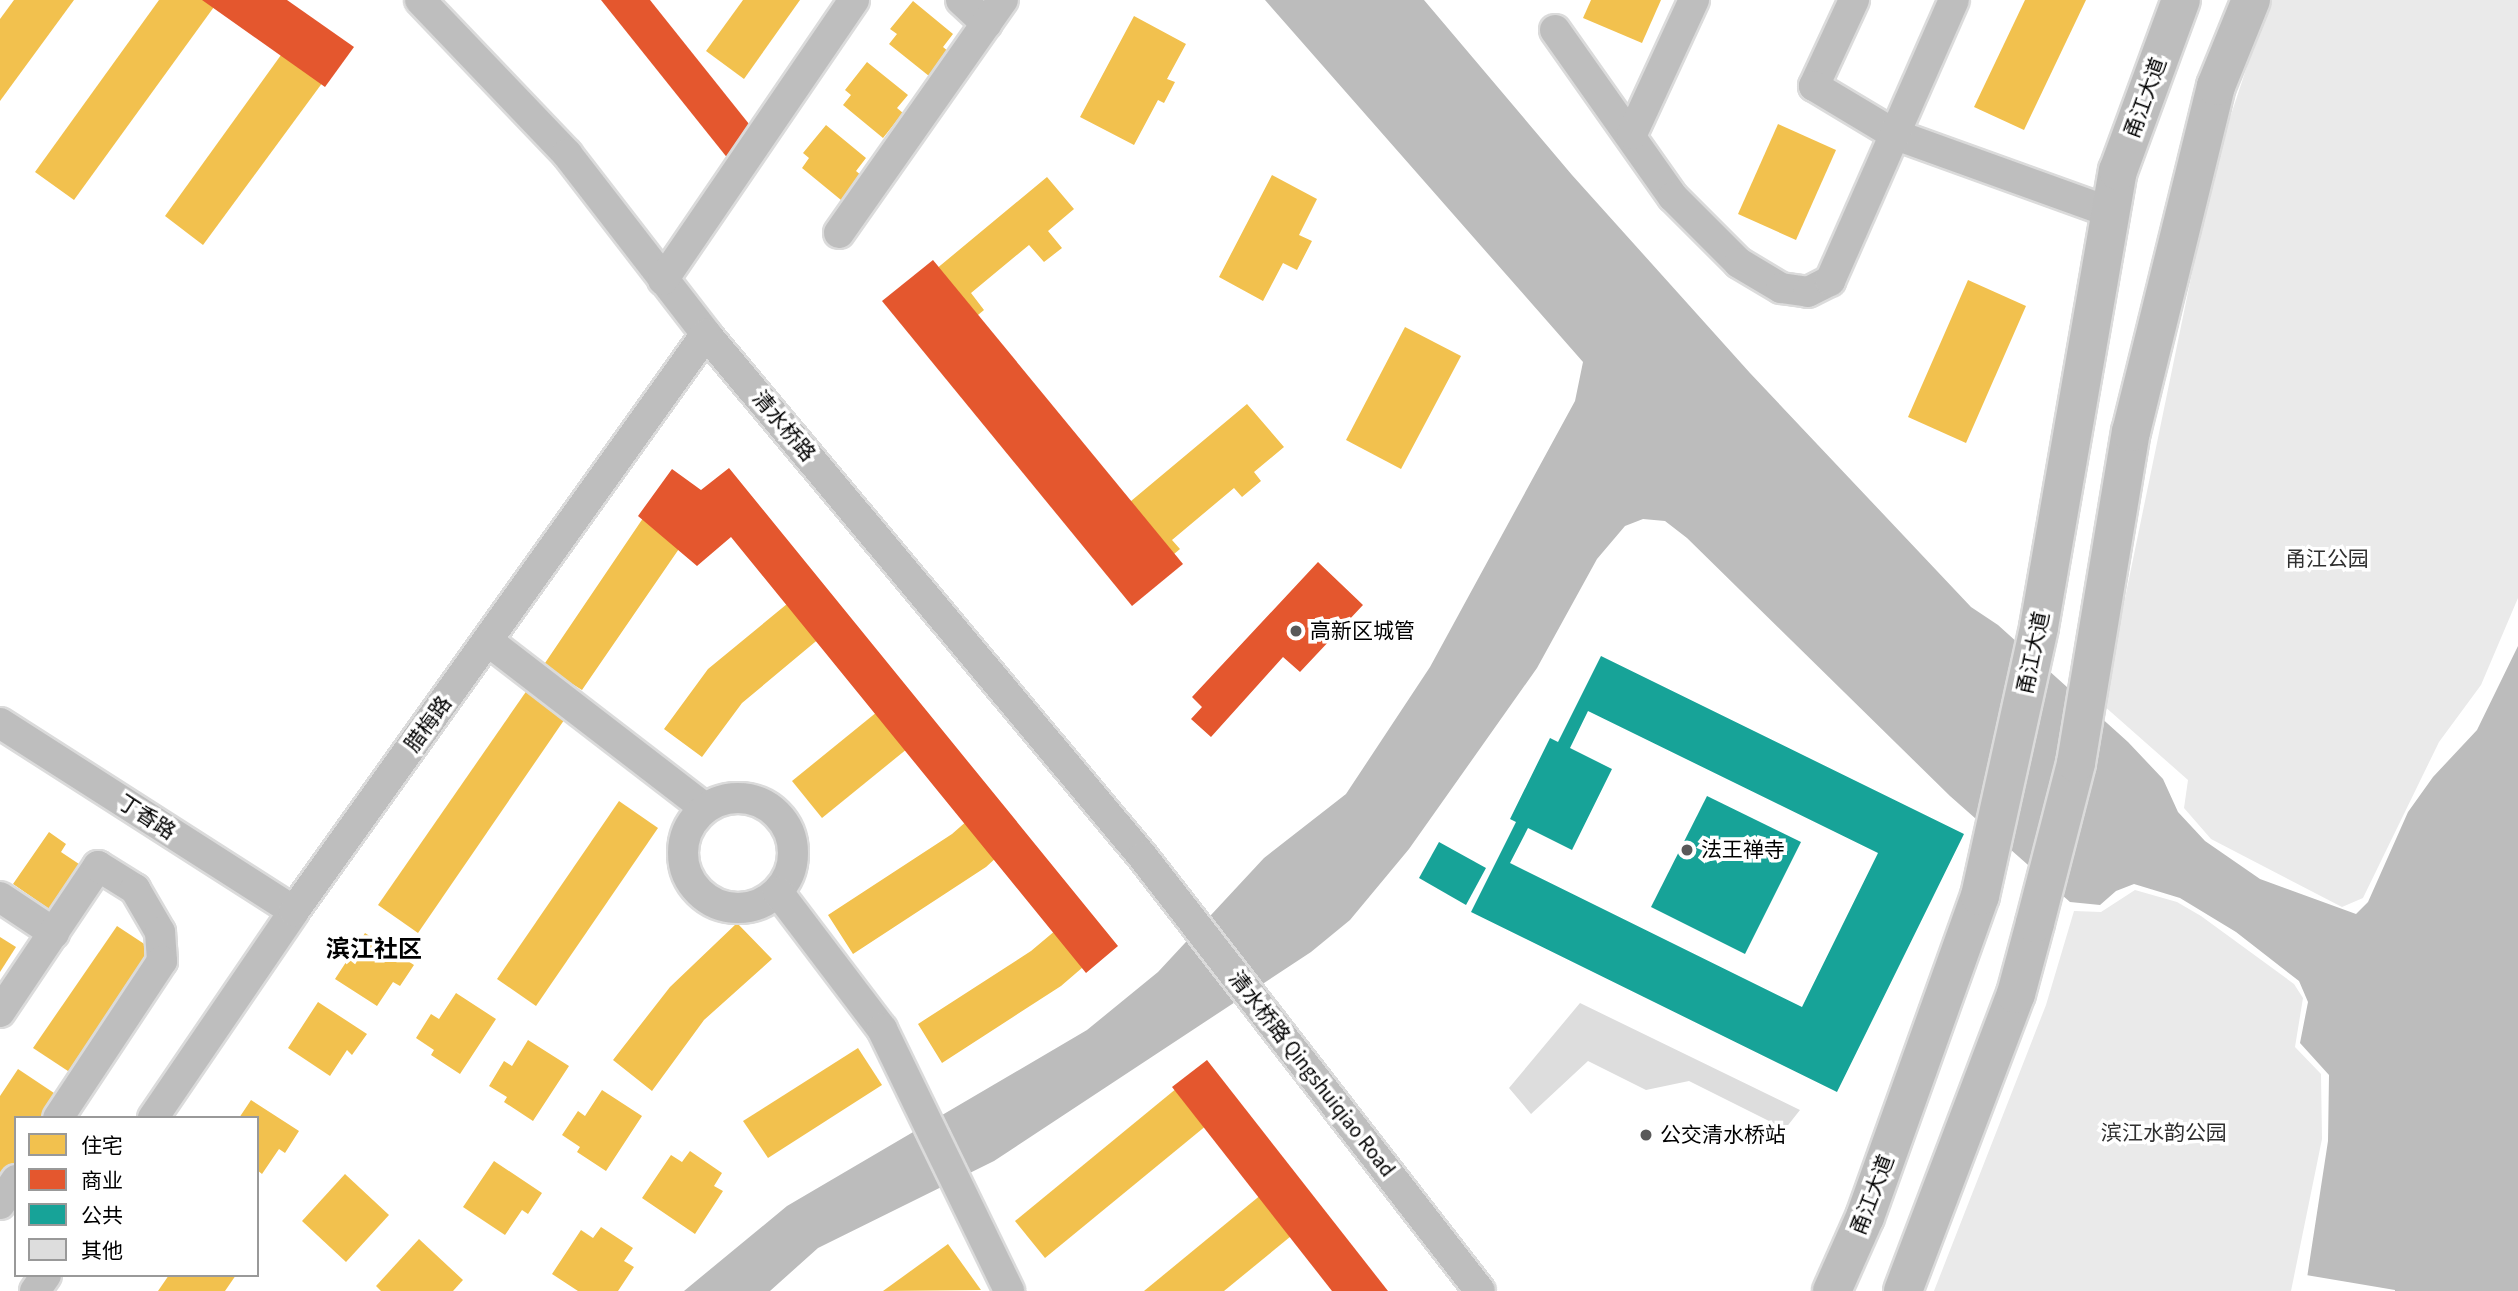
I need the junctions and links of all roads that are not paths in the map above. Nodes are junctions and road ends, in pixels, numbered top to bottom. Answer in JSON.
{"nodes":[{"id":1,"x":420,"y":0,"type":"edge"},
{"id":2,"x":854,"y":0,"type":"edge"},
{"id":3,"x":961,"y":0,"type":"edge"},
{"id":4,"x":1694,"y":0,"type":"edge"},
{"id":5,"x":1854,"y":0,"type":"edge"},
{"id":6,"x":1954,"y":0,"type":"edge"},
{"id":7,"x":2181,"y":0,"type":"edge"},
{"id":8,"x":2251,"y":0,"type":"edge"},
{"id":9,"x":995,"y":12,"type":"edge"},
{"id":10,"x":1555,"y":30,"type":"dead end"},
{"id":11,"x":1632,"y":134,"type":"junction"},
{"id":12,"x":1896,"y":135,"type":"junction"},
{"id":13,"x":2113,"y":213,"type":"junction"},
{"id":14,"x":839,"y":233,"type":"dead end"},
{"id":15,"x":663,"y":280,"type":"junction"},
{"id":16,"x":706,"y":334,"type":"junction"},
{"id":17,"x":488,"y":641,"type":"junction"},
{"id":18,"x":0,"y":723,"type":"edge"},
{"id":19,"x":705,"y":808,"type":"junction"},
{"id":20,"x":1143,"y":858,"type":"joint"},
{"id":21,"x":778,"y":892,"type":"junction"},
{"id":22,"x":0,"y":897,"type":"edge"},
{"id":23,"x":294,"y":911,"type":"junction"},
{"id":24,"x":54,"y":933,"type":"junction"},
{"id":25,"x":0,"y":1012,"type":"edge"},
{"id":26,"x":59,"y":1116,"type":"edge"},
{"id":27,"x":154,"y":1116,"type":"edge"},
{"id":28,"x":14,"y":1183,"type":"edge"},
{"id":29,"x":0,"y":1204,"type":"edge"},
{"id":30,"x":1009,"y":1291,"type":"edge"},
{"id":31,"x":1480,"y":1291,"type":"edge"},
{"id":32,"x":1832,"y":1291,"type":"edge"},
{"id":33,"x":1903,"y":1291,"type":"edge"}],
"edges":[{"from":1,"to":15,"type":"street","name":"清水桥路"},
{"from":2,"to":15,"type":"street"},
{"from":3,"to":9,"type":"street"},
{"from":4,"to":11,"type":"street"},
{"from":5,"to":12,"type":"street"},
{"from":6,"to":12,"type":"street"},
{"from":7,"to":13,"type":"main road","name":"甬江大道"},
{"from":8,"to":33,"type":"main road"},
{"from":9,"to":14,"type":"street"},
{"from":10,"to":11,"type":"street"},
{"from":11,"to":12,"type":"street"},
{"from":12,"to":13,"type":"street"},
{"from":13,"to":32,"type":"main road","name":"甬江大道"},
{"from":15,"to":16,"type":"street","name":"清水桥路"},
{"from":16,"to":17,"type":"street","name":"腊梅路"},
{"from":16,"to":20,"type":"street","name":"清水桥路"},
{"from":17,"to":19,"type":"street"},
{"from":17,"to":23,"type":"street","name":"腊梅路"},
{"from":18,"to":23,"type":"street","name":"丁香路"},
{"from":19,"to":21,"type":"street"},
{"from":19,"to":21,"type":"street"},
{"from":20,"to":31,"type":"street","name":"清水桥路 Qingshuiqiao Road"},
{"from":21,"to":30,"type":"street"},
{"from":22,"to":24,"type":"street"},
{"from":23,"to":27,"type":"street","name":"腊梅路"},
{"from":24,"to":25,"type":"street"},
{"from":24,"to":26,"type":"street"},
{"from":28,"to":29,"type":"street"}]}
